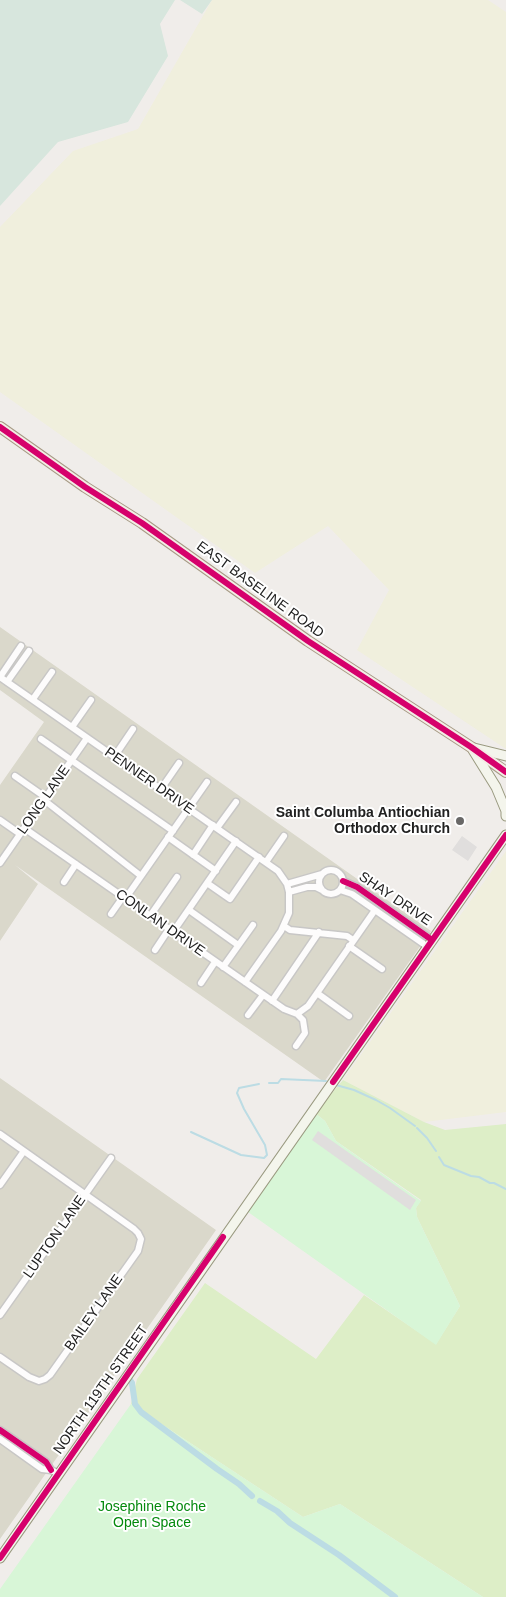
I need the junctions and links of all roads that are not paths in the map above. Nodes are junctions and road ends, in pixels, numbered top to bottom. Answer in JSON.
{"nodes":[{"id":1,"x":0,"y":427,"type":"edge"},
{"id":2,"x":22,"y":646,"type":"dead end"},
{"id":3,"x":29,"y":651,"type":"dead end"},
{"id":4,"x":52,"y":672,"type":"dead end"},
{"id":5,"x":0,"y":677,"type":"edge"},
{"id":6,"x":7,"y":682,"type":"junction"},
{"id":7,"x":32,"y":699,"type":"junction"},
{"id":8,"x":91,"y":700,"type":"dead end"},
{"id":9,"x":72,"y":727,"type":"junction"},
{"id":10,"x":133,"y":730,"type":"dead end"},
{"id":11,"x":87,"y":738,"type":"junction"},
{"id":12,"x":41,"y":739,"type":"dead end"},
{"id":13,"x":471,"y":748,"type":"junction"},
{"id":14,"x":114,"y":756,"type":"junction"},
{"id":15,"x":506,"y":756,"type":"edge"},
{"id":16,"x":71,"y":760,"type":"junction"},
{"id":17,"x":179,"y":763,"type":"dead end"},
{"id":18,"x":506,"y":772,"type":"edge"},
{"id":19,"x":15,"y":776,"type":"dead end"},
{"id":20,"x":207,"y":782,"type":"dead end"},
{"id":21,"x":161,"y":789,"type":"junction"},
{"id":22,"x":44,"y":798,"type":"junction"},
{"id":23,"x":236,"y":802,"type":"dead end"},
{"id":24,"x":189,"y":808,"type":"junction"},
{"id":25,"x":506,"y":816,"type":"edge"},
{"id":26,"x":0,"y":820,"type":"edge"},
{"id":27,"x":215,"y":827,"type":"junction"},
{"id":28,"x":22,"y":831,"type":"junction"},
{"id":29,"x":173,"y":831,"type":"junction"},
{"id":30,"x":506,"y":835,"type":"edge"},
{"id":31,"x":284,"y":836,"type":"dead end"},
{"id":32,"x":168,"y":837,"type":"junction"},
{"id":33,"x":236,"y":841,"type":"junction"},
{"id":34,"x":193,"y":854,"type":"junction"},
{"id":35,"x":259,"y":857,"type":"junction"},
{"id":36,"x":266,"y":862,"type":"junction"},
{"id":37,"x":0,"y":863,"type":"edge"},
{"id":38,"x":76,"y":864,"type":"junction"},
{"id":39,"x":216,"y":871,"type":"junction"},
{"id":40,"x":324,"y":873,"type":"junction"},
{"id":41,"x":141,"y":876,"type":"junction"},
{"id":42,"x":177,"y":878,"type":"dead end"},
{"id":43,"x":343,"y":881,"type":"junction"},
{"id":44,"x":64,"y":882,"type":"dead end"},
{"id":45,"x":207,"y":883,"type":"junction"},
{"id":46,"x":286,"y":884,"type":"junction"},
{"id":47,"x":323,"y":890,"type":"junction"},
{"id":48,"x":340,"y":890,"type":"junction"},
{"id":49,"x":290,"y":892,"type":"junction"},
{"id":50,"x":124,"y":898,"type":"junction"},
{"id":51,"x":189,"y":910,"type":"junction"},
{"id":52,"x":374,"y":910,"type":"junction"},
{"id":53,"x":111,"y":914,"type":"dead end"},
{"id":54,"x":150,"y":916,"type":"junction"},
{"id":55,"x":252,"y":925,"type":"dead end"},
{"id":56,"x":284,"y":926,"type":"junction"},
{"id":57,"x":171,"y":931,"type":"junction"},
{"id":58,"x":319,"y":932,"type":"junction"},
{"id":59,"x":353,"y":940,"type":"junction"},
{"id":60,"x":430,"y":943,"type":"junction"},
{"id":61,"x":238,"y":945,"type":"junction"},
{"id":62,"x":349,"y":946,"type":"junction"},
{"id":63,"x":155,"y":950,"type":"dead end"},
{"id":64,"x":216,"y":962,"type":"junction"},
{"id":65,"x":223,"y":967,"type":"junction"},
{"id":66,"x":382,"y":969,"type":"dead end"},
{"id":67,"x":245,"y":982,"type":"junction"},
{"id":68,"x":201,"y":983,"type":"dead end"},
{"id":69,"x":317,"y":993,"type":"junction"},
{"id":70,"x":262,"y":994,"type":"junction"},
{"id":71,"x":272,"y":1001,"type":"junction"},
{"id":72,"x":297,"y":1014,"type":"junction"},
{"id":73,"x":248,"y":1016,"type":"dead end"},
{"id":74,"x":349,"y":1016,"type":"dead end"},
{"id":75,"x":296,"y":1046,"type":"dead end"},
{"id":76,"x":0,"y":1134,"type":"edge"},
{"id":77,"x":24,"y":1151,"type":"junction"},
{"id":78,"x":110,"y":1158,"type":"dead end"},
{"id":79,"x":0,"y":1186,"type":"edge"},
{"id":80,"x":85,"y":1194,"type":"junction"},
{"id":81,"x":0,"y":1315,"type":"edge"},
{"id":82,"x":0,"y":1357,"type":"edge"},
{"id":83,"x":0,"y":1430,"type":"edge"},
{"id":84,"x":0,"y":1439,"type":"edge"},
{"id":85,"x":55,"y":1472,"type":"junction"},
{"id":86,"x":0,"y":1558,"type":"edge"}],
"edges":[{"from":1,"to":13,"type":"main road","name":"EAST BASELINE ROAD"},
{"from":2,"to":5,"type":"street"},
{"from":3,"to":6,"type":"street"},
{"from":4,"to":7,"type":"street"},
{"from":5,"to":6,"type":"street","name":"PENNER DRIVE"},
{"from":6,"to":7,"type":"street","name":"PENNER DRIVE"},
{"from":7,"to":9,"type":"street","name":"PENNER DRIVE"},
{"from":8,"to":9,"type":"street"},
{"from":9,"to":11,"type":"street","name":"PENNER DRIVE"},
{"from":10,"to":14,"type":"street"},
{"from":11,"to":14,"type":"street","name":"PENNER DRIVE"},
{"from":11,"to":16,"type":"street","name":"LONG LANE"},
{"from":12,"to":16,"type":"street"},
{"from":13,"to":15,"type":"street"},
{"from":13,"to":18,"type":"main road","name":"EAST BASELINE ROAD"},
{"from":13,"to":25,"type":"street"},
{"from":14,"to":21,"type":"street","name":"PENNER DRIVE"},
{"from":16,"to":22,"type":"street","name":"LONG LANE"},
{"from":16,"to":29,"type":"street"},
{"from":17,"to":21,"type":"street"},
{"from":19,"to":22,"type":"street"},
{"from":20,"to":24,"type":"street"},
{"from":21,"to":24,"type":"street","name":"PENNER DRIVE"},
{"from":22,"to":28,"type":"street","name":"LONG LANE"},
{"from":22,"to":41,"type":"street"},
{"from":23,"to":27,"type":"street"},
{"from":24,"to":27,"type":"street","name":"PENNER DRIVE"},
{"from":24,"to":29,"type":"street"},
{"from":26,"to":28,"type":"street","name":"CONLAN DRIVE"},
{"from":27,"to":33,"type":"street","name":"PENNER DRIVE"},
{"from":27,"to":34,"type":"street"},
{"from":28,"to":37,"type":"street","name":"LONG LANE"},
{"from":28,"to":38,"type":"street","name":"CONLAN DRIVE"},
{"from":29,"to":32,"type":"street"},
{"from":30,"to":60,"type":"street","name":"NORTH 119TH STREET"},
{"from":31,"to":36,"type":"street"},
{"from":32,"to":34,"type":"street"},
{"from":32,"to":41,"type":"street"},
{"from":33,"to":35,"type":"street","name":"PENNER DRIVE"},
{"from":33,"to":39,"type":"street"},
{"from":34,"to":39,"type":"street"},
{"from":35,"to":36,"type":"street","name":"PENNER DRIVE"},
{"from":35,"to":45,"type":"street"},
{"from":36,"to":46,"type":"street","name":"PENNER DRIVE"},
{"from":38,"to":44,"type":"street"},
{"from":38,"to":50,"type":"street","name":"CONLAN DRIVE"},
{"from":39,"to":45,"type":"street"},
{"from":40,"to":43,"type":"street","name":"SHAY DRIVE"},
{"from":40,"to":46,"type":"street"},
{"from":40,"to":47,"type":"street"},
{"from":41,"to":50,"type":"street"},
{"from":42,"to":54,"type":"street"},
{"from":43,"to":48,"type":"street","name":"SHAY DRIVE"},
{"from":43,"to":60,"type":"street","name":"SHAY DRIVE"},
{"from":45,"to":51,"type":"street"},
{"from":46,"to":49,"type":"street","name":"PENNER DRIVE"},
{"from":47,"to":48,"type":"street","name":"SHAY DRIVE"},
{"from":47,"to":49,"type":"street","name":"SHAY DRIVE"},
{"from":48,"to":52,"type":"street","name":"SHAY DRIVE"},
{"from":49,"to":56,"type":"street"},
{"from":50,"to":53,"type":"street"},
{"from":50,"to":54,"type":"street","name":"CONLAN DRIVE"},
{"from":51,"to":57,"type":"street"},
{"from":51,"to":61,"type":"street"},
{"from":52,"to":59,"type":"street"},
{"from":52,"to":60,"type":"street","name":"SHAY DRIVE"},
{"from":54,"to":57,"type":"street","name":"CONLAN DRIVE"},
{"from":55,"to":61,"type":"street"},
{"from":56,"to":58,"type":"street"},
{"from":56,"to":67,"type":"street"},
{"from":57,"to":63,"type":"street"},
{"from":57,"to":64,"type":"street","name":"CONLAN DRIVE"},
{"from":58,"to":59,"type":"street"},
{"from":58,"to":71,"type":"street"},
{"from":59,"to":62,"type":"street"},
{"from":60,"to":85,"type":"street","name":"NORTH 119TH STREET"},
{"from":61,"to":65,"type":"street"},
{"from":62,"to":66,"type":"street"},
{"from":62,"to":69,"type":"street"},
{"from":64,"to":65,"type":"street","name":"CONLAN DRIVE"},
{"from":64,"to":68,"type":"street"},
{"from":65,"to":67,"type":"street","name":"CONLAN DRIVE"},
{"from":67,"to":70,"type":"street","name":"CONLAN DRIVE"},
{"from":69,"to":72,"type":"street"},
{"from":69,"to":74,"type":"street"},
{"from":70,"to":71,"type":"street","name":"CONLAN DRIVE"},
{"from":70,"to":73,"type":"street"},
{"from":71,"to":72,"type":"street","name":"CONLAN DRIVE"},
{"from":72,"to":75,"type":"street"},
{"from":76,"to":77,"type":"street"},
{"from":77,"to":79,"type":"street"},
{"from":77,"to":80,"type":"street"},
{"from":78,"to":80,"type":"street","name":"LUPTON LANE"},
{"from":80,"to":81,"type":"street","name":"LUPTON LANE"},
{"from":80,"to":82,"type":"street","name":"BAILEY LANE"},
{"from":83,"to":85,"type":"street"},
{"from":84,"to":85,"type":"street"},
{"from":85,"to":86,"type":"street","name":"NORTH 119TH STREET"}]}
